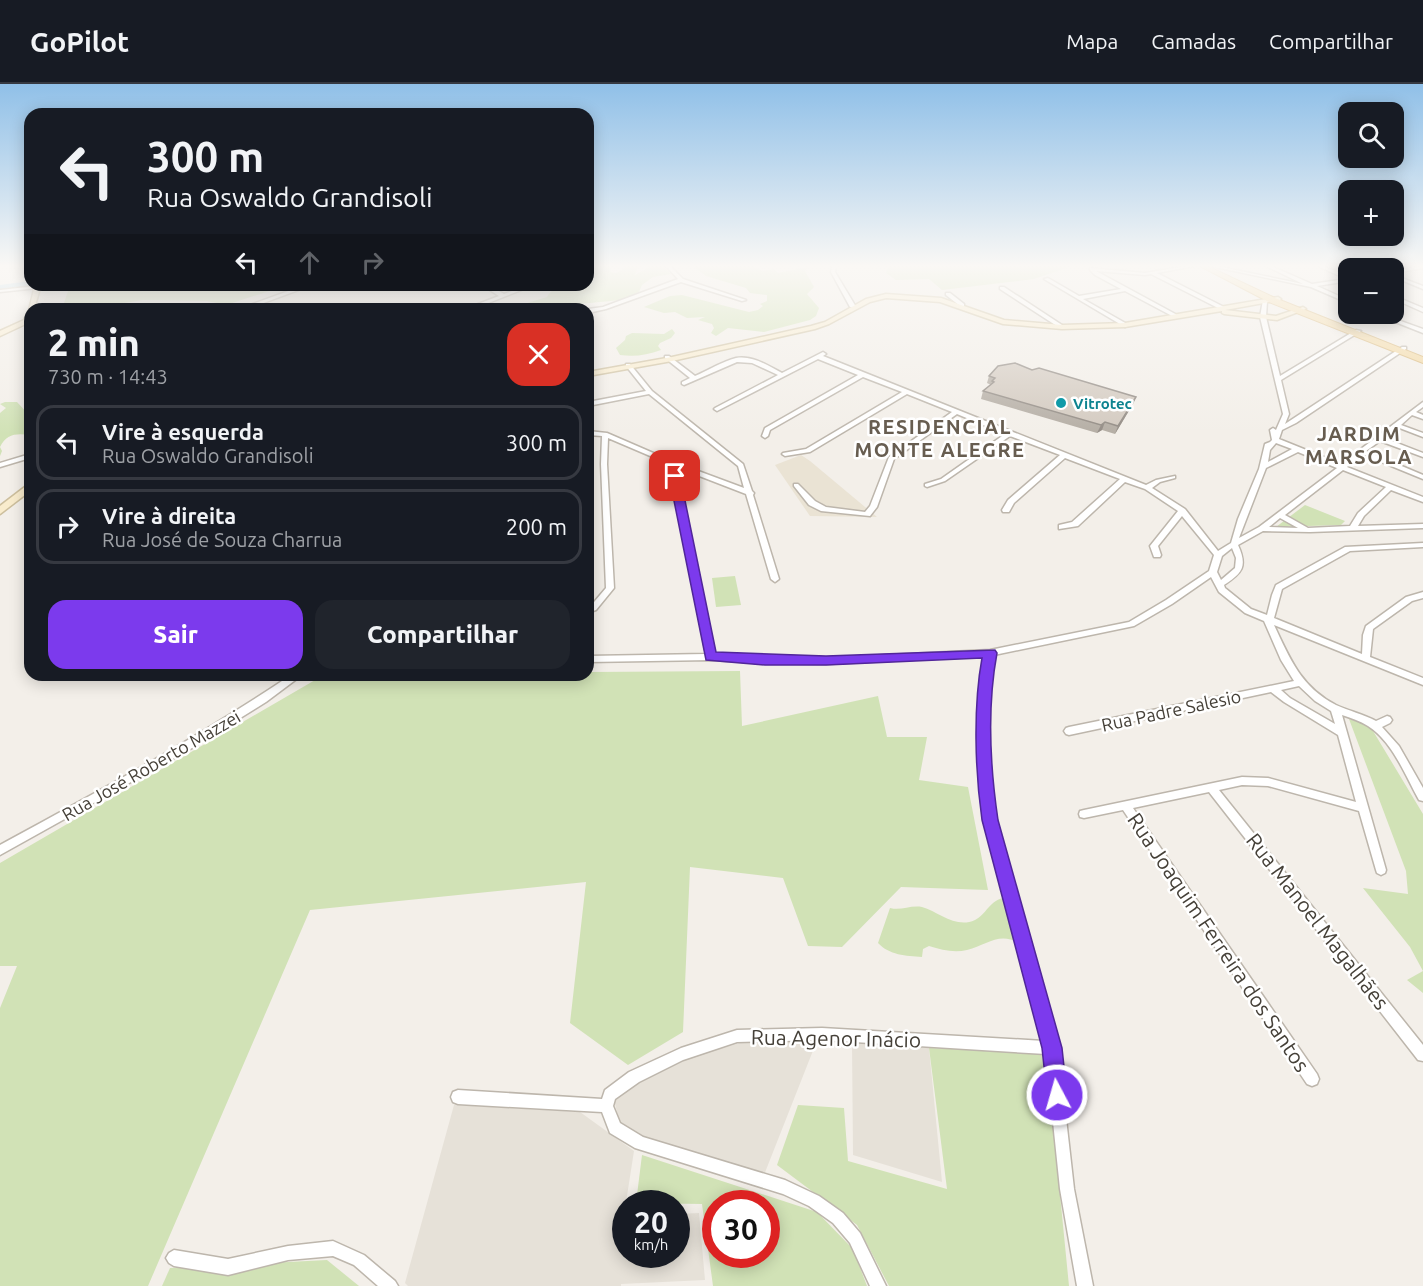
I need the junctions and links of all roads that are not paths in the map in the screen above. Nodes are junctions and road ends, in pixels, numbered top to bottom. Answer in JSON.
{"nodes":[{"id":1,"x":827,"y":322,"type":"edge"},
{"id":2,"x":1004,"y":322,"type":"edge"},
{"id":3,"x":1054,"y":322,"type":"edge"},
{"id":4,"x":1120,"y":322,"type":"edge"},
{"id":5,"x":1141,"y":322,"type":"edge"},
{"id":6,"x":1271,"y":322,"type":"edge"},
{"id":7,"x":1331,"y":322,"type":"edge"},
{"id":8,"x":1404,"y":324,"type":"edge"},
{"id":9,"x":24,"y":325,"type":"edge"},
{"id":10,"x":1125,"y":325,"type":"junction"},
{"id":11,"x":1266,"y":325,"type":"joint"},
{"id":12,"x":1062,"y":327,"type":"junction"},
{"id":13,"x":1423,"y":331,"type":"edge"},
{"id":14,"x":1356,"y":332,"type":"junction"},
{"id":15,"x":0,"y":334,"type":"edge"},
{"id":16,"x":1401,"y":350,"type":"junction"},
{"id":17,"x":825,"y":353,"type":"dead end"},
{"id":18,"x":819,"y":357,"type":"junction"},
{"id":19,"x":669,"y":358,"type":"junction"},
{"id":20,"x":1423,"y":358,"type":"edge"},
{"id":21,"x":629,"y":366,"type":"junction"},
{"id":22,"x":594,"y":372,"type":"edge"},
{"id":23,"x":863,"y":374,"type":"junction"},
{"id":24,"x":782,"y":375,"type":"junction"},
{"id":25,"x":694,"y":378,"type":"junction"},
{"id":26,"x":1278,"y":379,"type":"junction"},
{"id":27,"x":684,"y":383,"type":"dead end"},
{"id":28,"x":650,"y":392,"type":"junction"},
{"id":29,"x":906,"y":392,"type":"junction"},
{"id":30,"x":594,"y":403,"type":"edge"},
{"id":31,"x":1423,"y":404,"type":"edge"},
{"id":32,"x":717,"y":409,"type":"dead end"},
{"id":33,"x":957,"y":412,"type":"junction"},
{"id":34,"x":1412,"y":413,"type":"junction"},
{"id":35,"x":1286,"y":414,"type":"junction"},
{"id":36,"x":1306,"y":414,"type":"junction"},
{"id":37,"x":1423,"y":417,"type":"edge"},
{"id":38,"x":1297,"y":420,"type":"junction"},
{"id":39,"x":1396,"y":425,"type":"junction"},
{"id":40,"x":1277,"y":429,"type":"junction"},
{"id":41,"x":594,"y":433,"type":"edge"},
{"id":42,"x":1010,"y":433,"type":"junction"},
{"id":43,"x":605,"y":434,"type":"junction"},
{"id":44,"x":1423,"y":435,"type":"edge"},
{"id":45,"x":765,"y":436,"type":"dead end"},
{"id":46,"x":1380,"y":438,"type":"junction"},
{"id":47,"x":1275,"y":440,"type":"junction"},
{"id":48,"x":1298,"y":449,"type":"junction"},
{"id":49,"x":1267,"y":450,"type":"junction"},
{"id":50,"x":1362,"y":452,"type":"junction"},
{"id":51,"x":785,"y":454,"type":"dead end"},
{"id":52,"x":1064,"y":455,"type":"junction"},
{"id":53,"x":1423,"y":455,"type":"edge"},
{"id":54,"x":24,"y":458,"type":"edge"},
{"id":55,"x":672,"y":463,"type":"junction"},
{"id":56,"x":0,"y":465,"type":"edge"},
{"id":57,"x":1262,"y":467,"type":"junction"},
{"id":58,"x":1342,"y":467,"type":"junction"},
{"id":59,"x":686,"y":468,"type":"junction"},
{"id":60,"x":675,"y":476,"type":"junction"},
{"id":61,"x":1173,"y":477,"type":"dead end"},
{"id":62,"x":1423,"y":477,"type":"edge"},
{"id":63,"x":1124,"y":480,"type":"junction"},
{"id":64,"x":796,"y":485,"type":"dead end"},
{"id":65,"x":927,"y":485,"type":"dead end"},
{"id":66,"x":1391,"y":486,"type":"junction"},
{"id":67,"x":1147,"y":488,"type":"junction"},
{"id":68,"x":24,"y":491,"type":"edge"},
{"id":69,"x":751,"y":493,"type":"junction"},
{"id":70,"x":1423,"y":500,"type":"edge"},
{"id":71,"x":1006,"y":510,"type":"dead end"},
{"id":72,"x":0,"y":511,"type":"edge"},
{"id":73,"x":1182,"y":511,"type":"junction"},
{"id":74,"x":1361,"y":515,"type":"junction"},
{"id":75,"x":1279,"y":516,"type":"junction"},
{"id":76,"x":1423,"y":526,"type":"edge"},
{"id":77,"x":1062,"y":527,"type":"dead end"},
{"id":78,"x":1375,"y":527,"type":"junction"},
{"id":79,"x":1353,"y":528,"type":"junction"},
{"id":80,"x":1262,"y":529,"type":"junction"},
{"id":81,"x":1310,"y":530,"type":"junction"},
{"id":82,"x":1234,"y":544,"type":"junction"},
{"id":83,"x":1423,"y":545,"type":"edge"},
{"id":84,"x":1156,"y":555,"type":"dead end"},
{"id":85,"x":1218,"y":555,"type":"junction"},
{"id":86,"x":1213,"y":573,"type":"junction"},
{"id":87,"x":775,"y":579,"type":"dead end"},
{"id":88,"x":1220,"y":584,"type":"junction"},
{"id":89,"x":1423,"y":595,"type":"edge"},
{"id":90,"x":594,"y":607,"type":"edge"},
{"id":91,"x":1268,"y":621,"type":"junction"},
{"id":92,"x":990,"y":653,"type":"junction"},
{"id":93,"x":711,"y":657,"type":"junction"},
{"id":94,"x":594,"y":659,"type":"edge"},
{"id":95,"x":1366,"y":659,"type":"junction"},
{"id":96,"x":290,"y":681,"type":"edge"},
{"id":97,"x":1423,"y":682,"type":"edge"},
{"id":98,"x":1299,"y":683,"type":"junction"},
{"id":99,"x":1273,"y":689,"type":"junction"},
{"id":100,"x":1335,"y":708,"type":"junction"},
{"id":101,"x":1387,"y":720,"type":"dead end"},
{"id":102,"x":1375,"y":726,"type":"junction"},
{"id":103,"x":1068,"y":731,"type":"dead end"},
{"id":104,"x":1341,"y":732,"type":"junction"},
{"id":105,"x":1212,"y":788,"type":"junction"},
{"id":106,"x":1423,"y":797,"type":"edge"},
{"id":107,"x":1126,"y":806,"type":"junction"},
{"id":108,"x":1364,"y":808,"type":"junction"},
{"id":109,"x":1084,"y":814,"type":"dead end"},
{"id":110,"x":0,"y":850,"type":"edge"},
{"id":111,"x":1381,"y":870,"type":"dead end"},
{"id":112,"x":1052,"y":1048,"type":"junction"},
{"id":113,"x":1423,"y":1055,"type":"edge"},
{"id":114,"x":1312,"y":1079,"type":"dead end"},
{"id":115,"x":458,"y":1097,"type":"dead end"},
{"id":116,"x":606,"y":1106,"type":"junction"},
{"id":117,"x":174,"y":1258,"type":"dead end"},
{"id":118,"x":390,"y":1286,"type":"edge"},
{"id":119,"x":878,"y":1286,"type":"edge"},
{"id":120,"x":1084,"y":1286,"type":"edge"}],
"edges":[{"from":1,"to":19,"type":"main road"},
{"from":2,"to":12,"type":"main road"},
{"from":3,"to":12,"type":"street"},
{"from":4,"to":10,"type":"street"},
{"from":5,"to":10,"type":"main road"},
{"from":6,"to":11,"type":"street"},
{"from":7,"to":14,"type":"main road"},
{"from":8,"to":13,"type":"street"},
{"from":9,"to":15,"type":"main road"},
{"from":10,"to":12,"type":"main road"},
{"from":11,"to":26,"type":"street"},
{"from":14,"to":16,"type":"main road"},
{"from":14,"to":26,"type":"street"},
{"from":16,"to":20,"type":"main road"},
{"from":16,"to":36,"type":"street"},
{"from":17,"to":18,"type":"street"},
{"from":18,"to":23,"type":"street"},
{"from":18,"to":24,"type":"street"},
{"from":19,"to":21,"type":"main road"},
{"from":19,"to":25,"type":"street"},
{"from":21,"to":22,"type":"main road"},
{"from":21,"to":28,"type":"street"},
{"from":23,"to":29,"type":"street"},
{"from":23,"to":45,"type":"street"},
{"from":24,"to":25,"type":"street"},
{"from":24,"to":32,"type":"street"},
{"from":25,"to":27,"type":"street"},
{"from":26,"to":35,"type":"street"},
{"from":28,"to":30,"type":"street"},
{"from":28,"to":69,"type":"street"},
{"from":29,"to":33,"type":"street"},
{"from":29,"to":51,"type":"street"},
{"from":31,"to":34,"type":"street"},
{"from":33,"to":42,"type":"street"},
{"from":33,"to":64,"type":"street"},
{"from":34,"to":37,"type":"street"},
{"from":34,"to":39,"type":"street"},
{"from":35,"to":36,"type":"street"},
{"from":35,"to":38,"type":"street"},
{"from":35,"to":40,"type":"street"},
{"from":36,"to":38,"type":"street"},
{"from":38,"to":40,"type":"street"},
{"from":39,"to":44,"type":"street"},
{"from":39,"to":46,"type":"street"},
{"from":40,"to":47,"type":"street"},
{"from":40,"to":49,"type":"street"},
{"from":41,"to":43,"type":"street"},
{"from":42,"to":52,"type":"street"},
{"from":42,"to":65,"type":"street"},
{"from":43,"to":55,"type":"street"},
{"from":43,"to":90,"type":"street"},
{"from":46,"to":50,"type":"street"},
{"from":46,"to":53,"type":"street"},
{"from":47,"to":48,"type":"street"},
{"from":47,"to":49,"type":"street"},
{"from":48,"to":57,"type":"street"},
{"from":48,"to":58,"type":"street"},
{"from":49,"to":57,"type":"street"},
{"from":50,"to":58,"type":"street"},
{"from":50,"to":62,"type":"street"},
{"from":52,"to":63,"type":"street"},
{"from":52,"to":71,"type":"street"},
{"from":54,"to":56,"type":"street"},
{"from":55,"to":59,"type":"street"},
{"from":55,"to":60,"type":"street"},
{"from":57,"to":82,"type":"street"},
{"from":58,"to":66,"type":"street"},
{"from":58,"to":75,"type":"street"},
{"from":59,"to":60,"type":"street"},
{"from":59,"to":69,"type":"street"},
{"from":60,"to":93,"type":"street"},
{"from":61,"to":67,"type":"street"},
{"from":63,"to":67,"type":"street"},
{"from":63,"to":77,"type":"street"},
{"from":66,"to":70,"type":"street"},
{"from":66,"to":74,"type":"street"},
{"from":67,"to":73,"type":"street"},
{"from":68,"to":72,"type":"main road"},
{"from":69,"to":87,"type":"street"},
{"from":73,"to":84,"type":"street"},
{"from":73,"to":85,"type":"street"},
{"from":74,"to":78,"type":"street"},
{"from":74,"to":79,"type":"street"},
{"from":75,"to":80,"type":"street"},
{"from":75,"to":81,"type":"street"},
{"from":76,"to":78,"type":"street"},
{"from":78,"to":79,"type":"street"},
{"from":79,"to":81,"type":"street"},
{"from":80,"to":81,"type":"street"},
{"from":80,"to":82,"type":"street"},
{"from":82,"to":85,"type":"street"},
{"from":82,"to":88,"type":"street"},
{"from":83,"to":91,"type":"street"},
{"from":85,"to":86,"type":"street"},
{"from":86,"to":88,"type":"street"},
{"from":86,"to":92,"type":"street"},
{"from":88,"to":91,"type":"street"},
{"from":89,"to":95,"type":"street"},
{"from":91,"to":95,"type":"street"},
{"from":91,"to":98,"type":"street"},
{"from":92,"to":93,"type":"street"},
{"from":92,"to":112,"type":"street"},
{"from":93,"to":94,"type":"street"},
{"from":95,"to":97,"type":"street"},
{"from":96,"to":110,"type":"street","name":"Rua José Roberto Mazzei"},
{"from":98,"to":99,"type":"street","name":"Rua Padre Salesio"},
{"from":98,"to":100,"type":"street"},
{"from":99,"to":103,"type":"street","name":"Rua Padre Salesio"},
{"from":99,"to":104,"type":"street"},
{"from":100,"to":102,"type":"street"},
{"from":100,"to":104,"type":"street"},
{"from":101,"to":102,"type":"street"},
{"from":102,"to":106,"type":"street"},
{"from":104,"to":108,"type":"street"},
{"from":105,"to":107,"type":"street"},
{"from":105,"to":108,"type":"street"},
{"from":105,"to":113,"type":"street","name":"Rua Manoel Magalhães"},
{"from":107,"to":109,"type":"street"},
{"from":107,"to":114,"type":"street","name":"Rua Joaquim Ferreira dos Santos"},
{"from":108,"to":111,"type":"street"},
{"from":112,"to":116,"type":"street","name":"Rua Agenor Inácio"},
{"from":112,"to":120,"type":"street"},
{"from":115,"to":116,"type":"street"},
{"from":116,"to":119,"type":"street"},
{"from":117,"to":118,"type":"street"}]}
